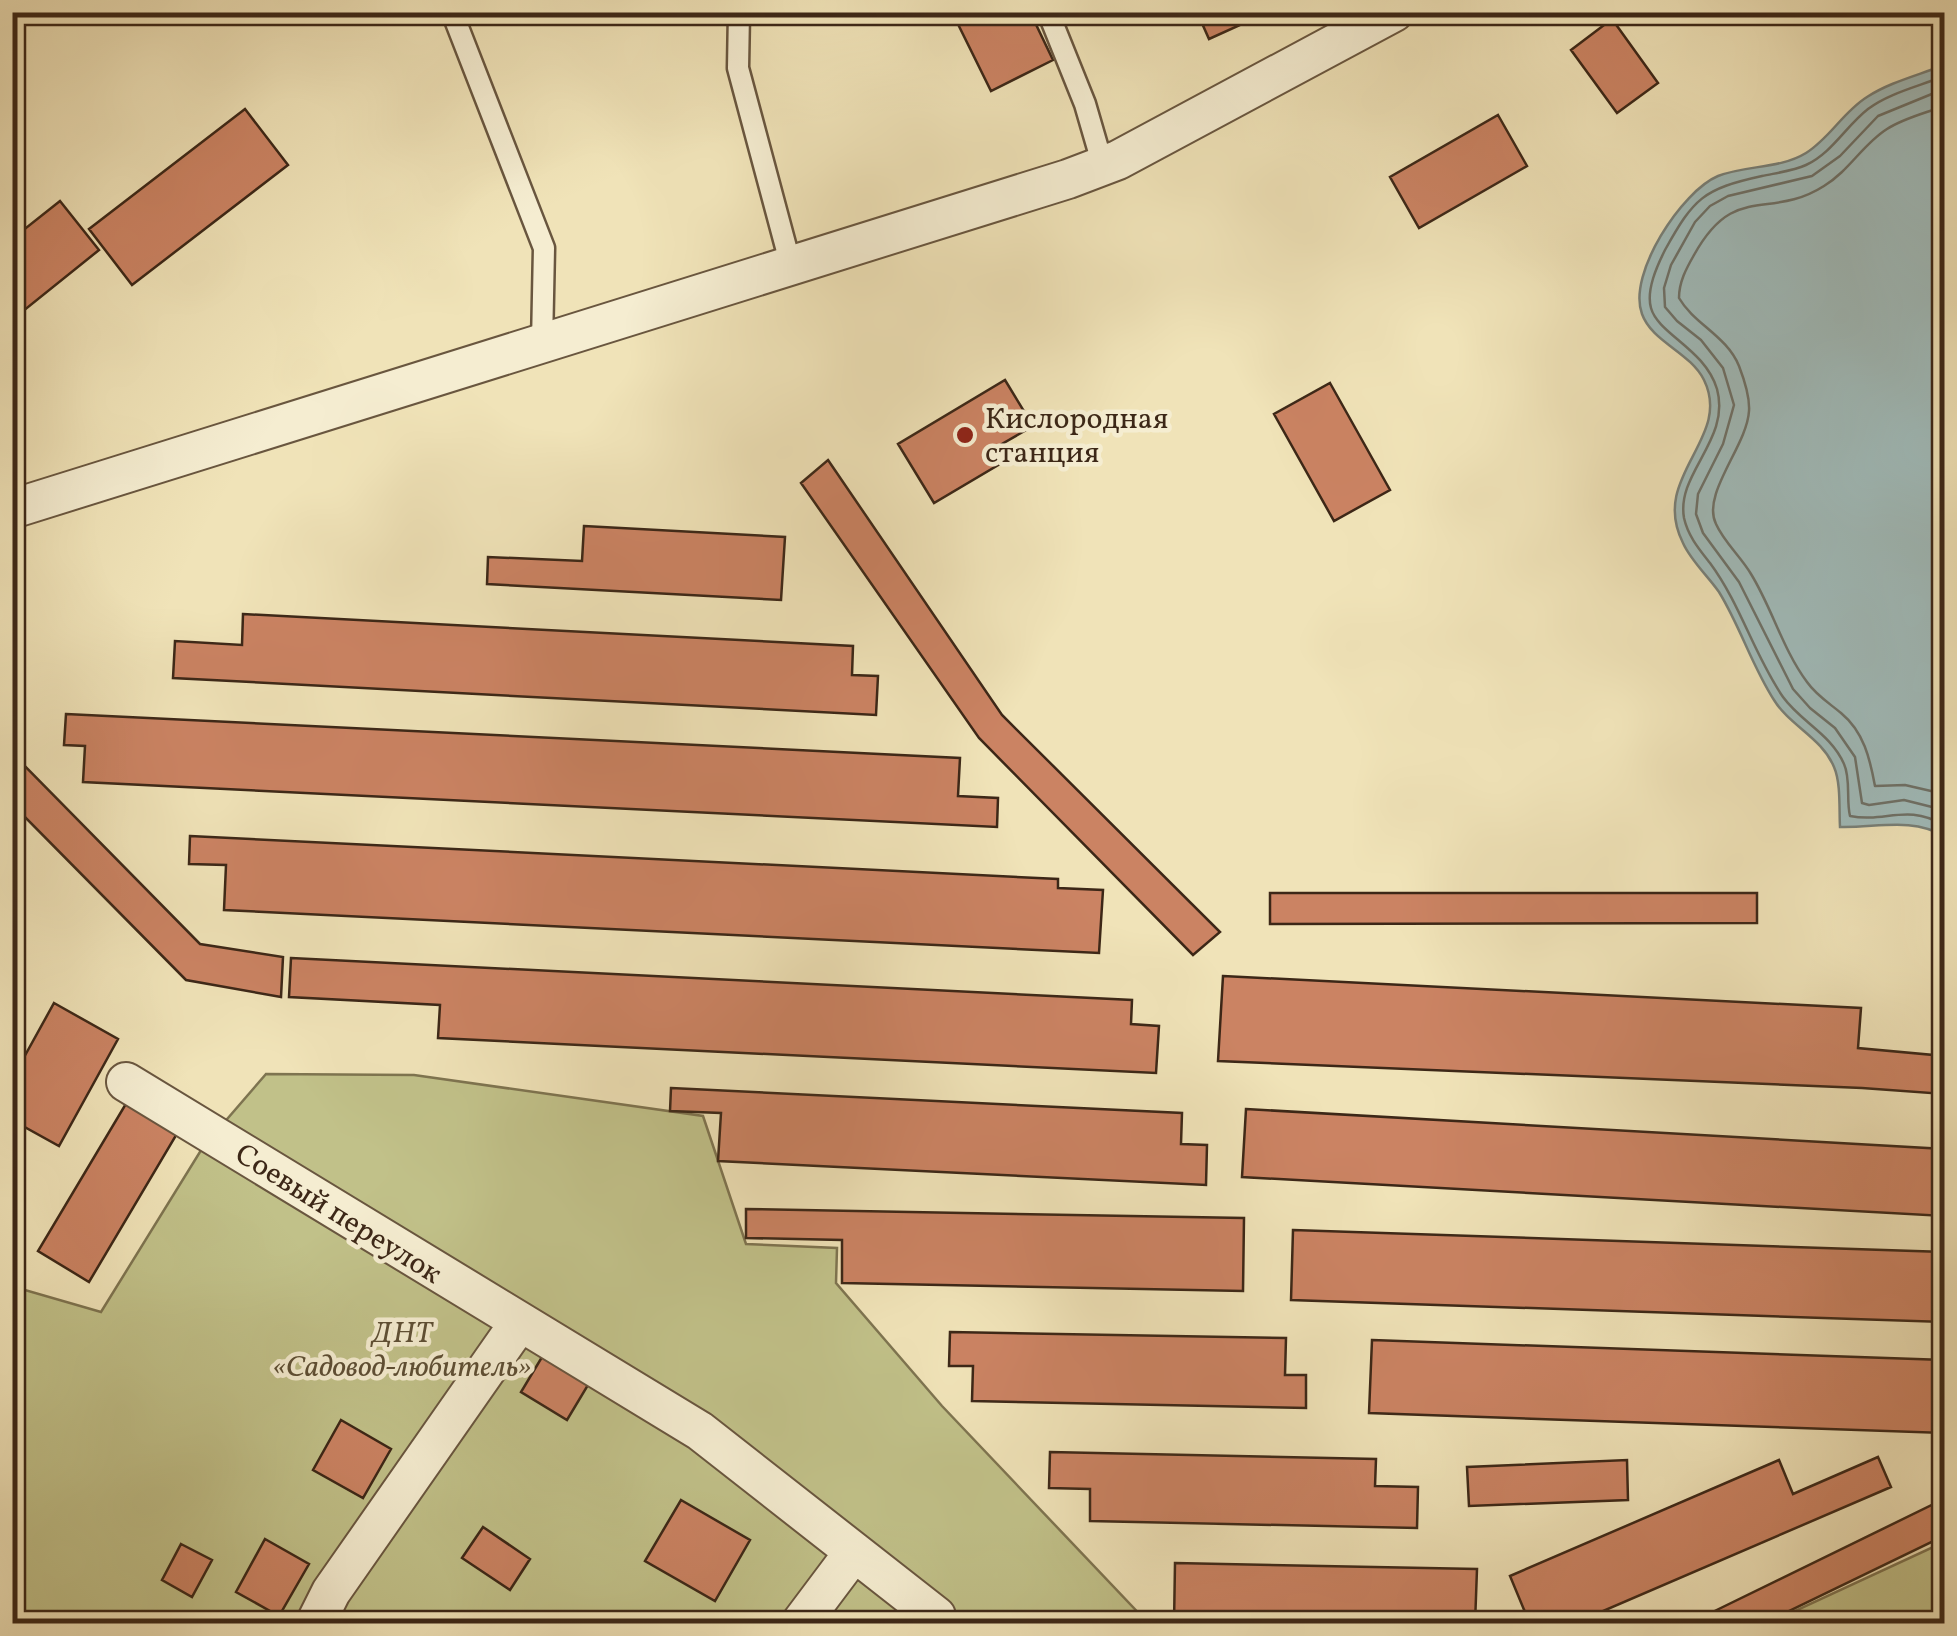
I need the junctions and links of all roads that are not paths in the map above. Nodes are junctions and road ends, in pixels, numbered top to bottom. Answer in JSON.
{"nodes":[{"id":1,"x":452,"y":12,"type":"edge"},
{"id":2,"x":739,"y":12,"type":"edge"},
{"id":3,"x":1048,"y":12,"type":"edge"},
{"id":4,"x":1394,"y":12,"type":"edge"},
{"id":5,"x":1103,"y":166,"type":"junction"},
{"id":6,"x":791,"y":266,"type":"junction"},
{"id":7,"x":542,"y":344,"type":"junction"},
{"id":8,"x":12,"y":509,"type":"edge"},
{"id":9,"x":126,"y":1082,"type":"dead end"},
{"id":10,"x":518,"y":1323,"type":"junction"},
{"id":11,"x":854,"y":1552,"type":"junction"},
{"id":12,"x":315,"y":1624,"type":"edge"},
{"id":13,"x":800,"y":1624,"type":"edge"},
{"id":14,"x":938,"y":1624,"type":"edge"}],
"edges":[{"from":1,"to":7,"type":"lane"},
{"from":2,"to":6,"type":"lane"},
{"from":3,"to":5,"type":"lane"},
{"from":4,"to":5,"type":"street"},
{"from":5,"to":6,"type":"street"},
{"from":6,"to":7,"type":"street"},
{"from":7,"to":8,"type":"street"},
{"from":9,"to":10,"type":"street","name":"Соевый переулок"},
{"from":10,"to":11,"type":"street","name":"Соевый переулок"},
{"from":10,"to":12,"type":"street"},
{"from":11,"to":13,"type":"street"},
{"from":11,"to":14,"type":"street","name":"Соевый переулок"}]}
